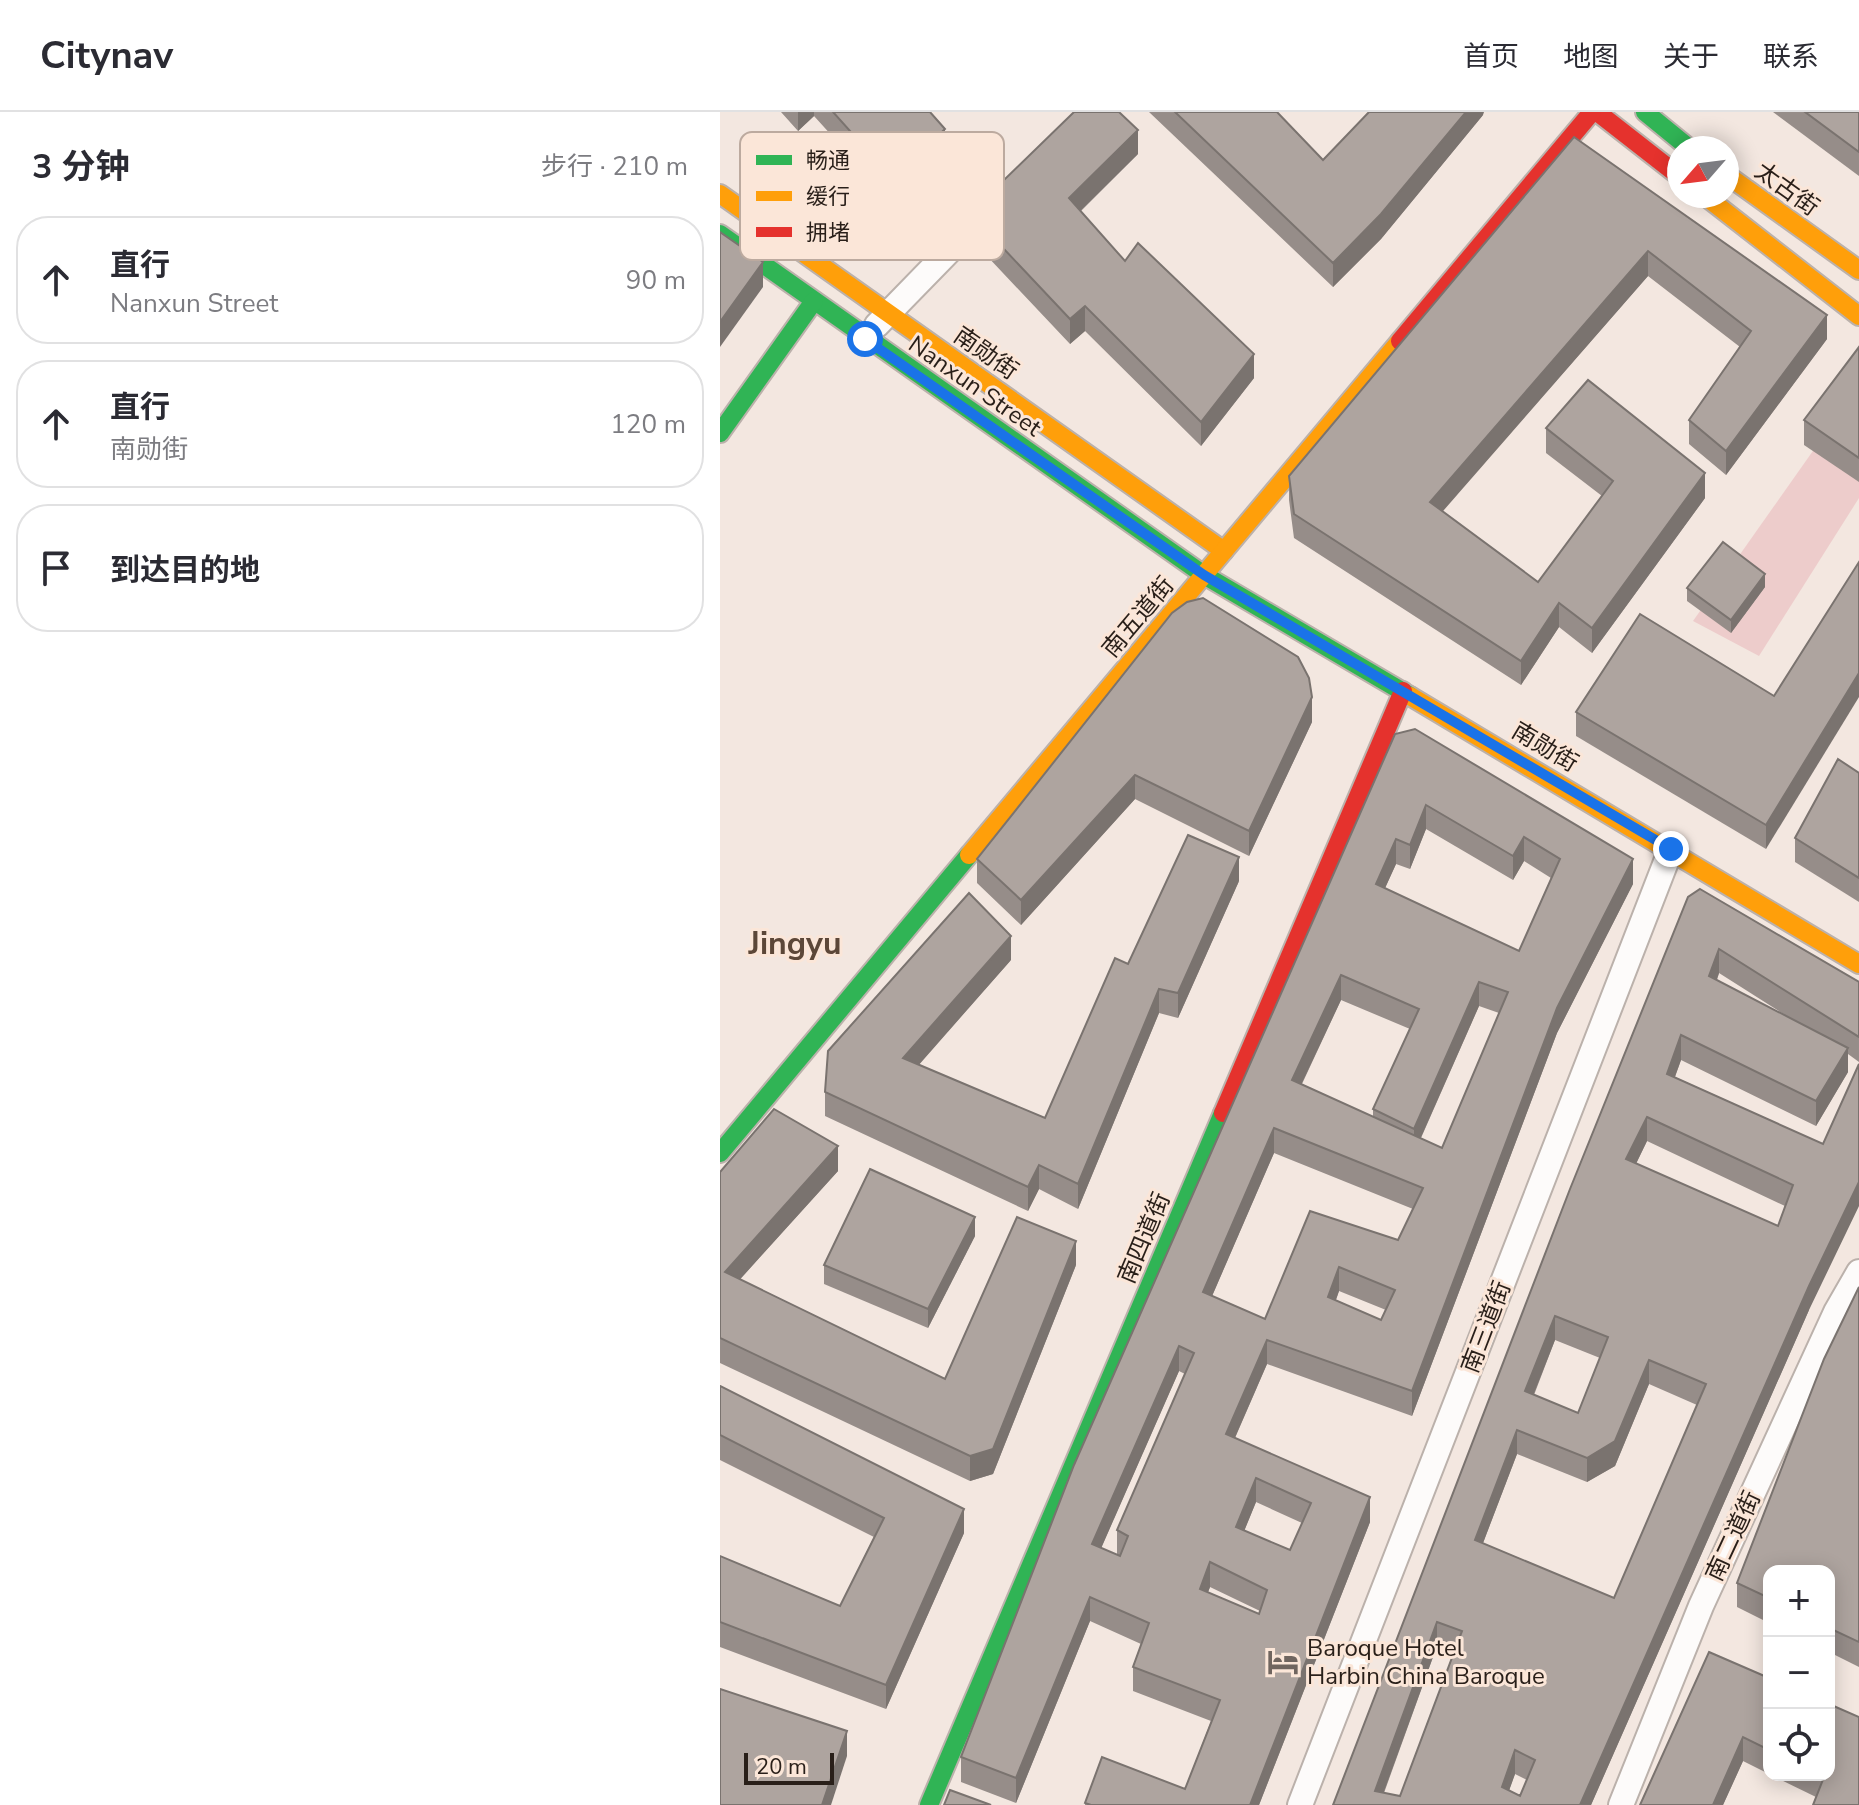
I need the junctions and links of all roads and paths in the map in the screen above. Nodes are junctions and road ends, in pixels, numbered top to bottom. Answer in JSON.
{"nodes":[{"id":1,"x":1595,"y":112,"type":"edge"},
{"id":2,"x":1645,"y":112,"type":"edge"},
{"id":3,"x":1674,"y":136,"type":"edge"},
{"id":4,"x":1667,"y":167,"type":"edge"},
{"id":5,"x":1739,"y":184,"type":"edge"},
{"id":6,"x":1009,"y":190,"type":"edge"},
{"id":7,"x":720,"y":194,"type":"edge"},
{"id":8,"x":1004,"y":195,"type":"edge"},
{"id":9,"x":740,"y":208,"type":"edge"},
{"id":10,"x":1720,"y":208,"type":"edge"},
{"id":11,"x":720,"y":234,"type":"edge"},
{"id":12,"x":740,"y":248,"type":"edge"},
{"id":13,"x":756,"y":260,"type":"edge"},
{"id":14,"x":813,"y":260,"type":"edge"},
{"id":15,"x":941,"y":260,"type":"edge"},
{"id":16,"x":1859,"y":270,"type":"edge"},
{"id":17,"x":814,"y":301,"type":"junction"},
{"id":18,"x":889,"y":314,"type":"junction"},
{"id":19,"x":1859,"y":316,"type":"edge"},
{"id":20,"x":865,"y":339,"type":"junction"},
{"id":21,"x":720,"y":433,"type":"edge"},
{"id":22,"x":1224,"y":551,"type":"junction"},
{"id":23,"x":1204,"y":575,"type":"junction"},
{"id":24,"x":1403,"y":691,"type":"junction"},
{"id":25,"x":1671,"y":849,"type":"junction"},
{"id":26,"x":1859,"y":964,"type":"edge"},
{"id":27,"x":720,"y":1153,"type":"edge"},
{"id":28,"x":1859,"y":1272,"type":"edge"},
{"id":29,"x":929,"y":1805,"type":"edge"},
{"id":30,"x":1300,"y":1805,"type":"edge"},
{"id":31,"x":1621,"y":1805,"type":"edge"}],
"edges":[{"from":1,"to":4,"type":"street"},
{"from":1,"to":22,"type":"street","name":"南五道街"},
{"from":2,"to":3,"type":"street"},
{"from":5,"to":16,"type":"street","name":"太古街"},
{"from":6,"to":8,"type":"street"},
{"from":7,"to":9,"type":"street","name":"南勋街"},
{"from":10,"to":19,"type":"street"},
{"from":11,"to":12,"type":"street","name":"Nanxun Street"},
{"from":13,"to":17,"type":"street","name":"Nanxun Street"},
{"from":14,"to":18,"type":"street","name":"南勋街"},
{"from":15,"to":18,"type":"street"},
{"from":17,"to":20,"type":"street","name":"Nanxun Street"},
{"from":17,"to":21,"type":"street"},
{"from":18,"to":20,"type":"street"},
{"from":18,"to":22,"type":"street","name":"南勋街"},
{"from":20,"to":23,"type":"street","name":"Nanxun Street"},
{"from":22,"to":23,"type":"street","name":"南五道街"},
{"from":23,"to":24,"type":"street","name":"南勋街"},
{"from":23,"to":27,"type":"street","name":"南五道街"},
{"from":24,"to":25,"type":"street","name":"南勋街"},
{"from":24,"to":29,"type":"street","name":"南四道街"},
{"from":25,"to":26,"type":"street","name":"南勋街"},
{"from":25,"to":30,"type":"street","name":"南三道街"},
{"from":28,"to":31,"type":"street","name":"南二道街"}]}
